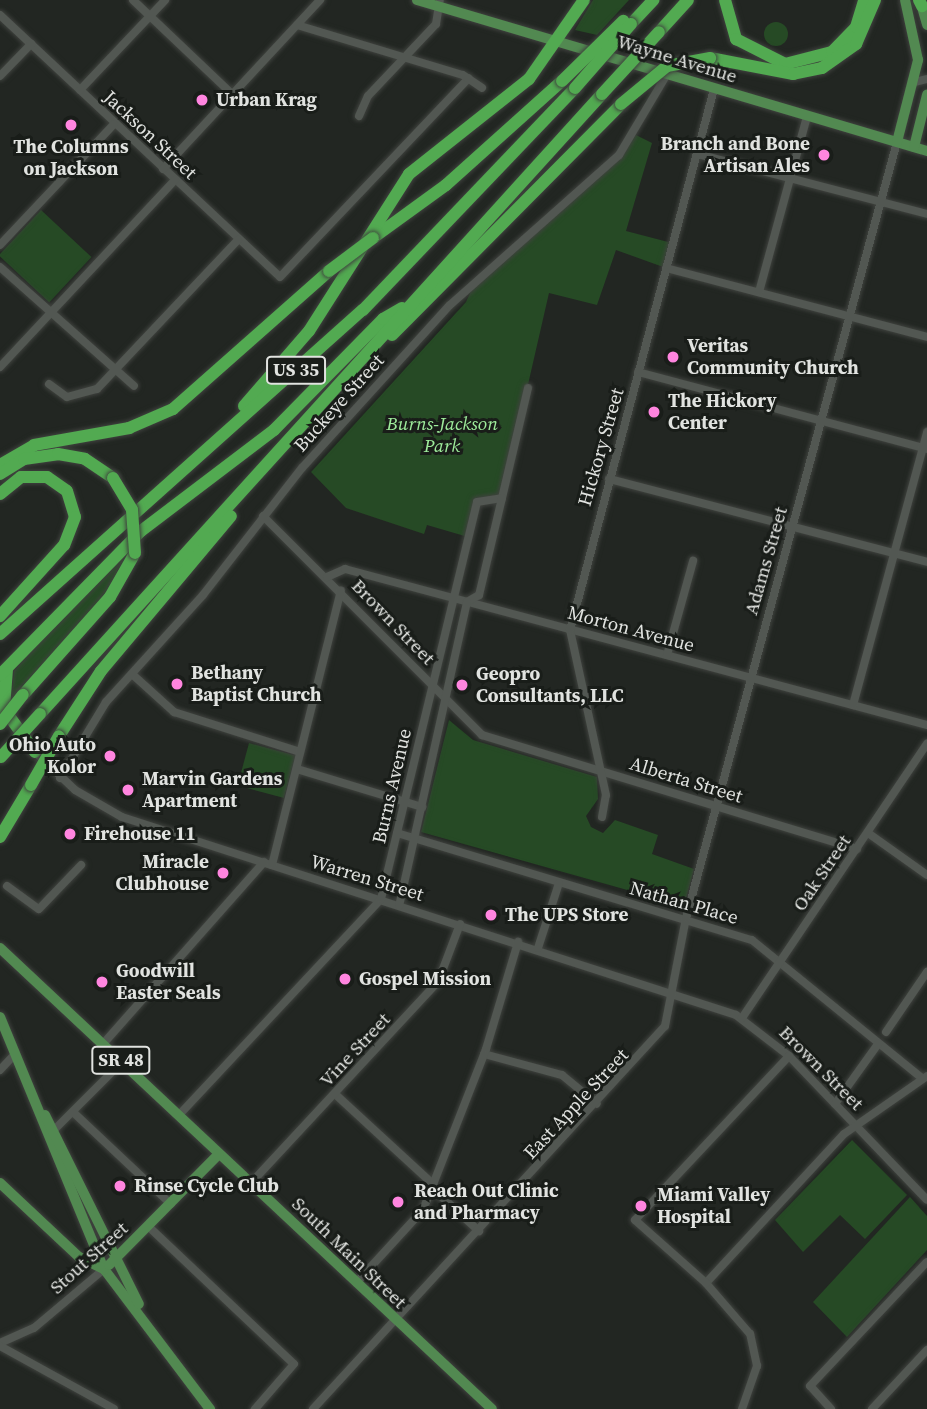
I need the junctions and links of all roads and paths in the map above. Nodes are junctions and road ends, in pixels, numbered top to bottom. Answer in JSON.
{"nodes":[{"id":1,"x":133,"y":0,"type":"edge"},
{"id":2,"x":165,"y":0,"type":"edge"},
{"id":3,"x":320,"y":0,"type":"edge"},
{"id":4,"x":416,"y":0,"type":"edge"},
{"id":5,"x":584,"y":0,"type":"edge"},
{"id":6,"x":644,"y":0,"type":"edge"},
{"id":7,"x":653,"y":0,"type":"edge"},
{"id":8,"x":688,"y":0,"type":"edge"},
{"id":9,"x":725,"y":0,"type":"edge"},
{"id":10,"x":873,"y":0,"type":"edge"},
{"id":11,"x":905,"y":0,"type":"edge"},
{"id":12,"x":920,"y":2,"type":"edge"},
{"id":13,"x":440,"y":3,"type":"edge"},
{"id":14,"x":0,"y":15,"type":"edge"},
{"id":15,"x":150,"y":16,"type":"junction"},
{"id":16,"x":627,"y":22,"type":"junction"},
{"id":17,"x":927,"y":22,"type":"edge"},
{"id":18,"x":297,"y":25,"type":"junction"},
{"id":19,"x":914,"y":29,"type":"junction"},
{"id":20,"x":555,"y":41,"type":"junction"},
{"id":21,"x":31,"y":44,"type":"junction"},
{"id":22,"x":405,"y":58,"type":"junction"},
{"id":23,"x":667,"y":74,"type":"junction"},
{"id":24,"x":0,"y":76,"type":"edge"},
{"id":25,"x":469,"y":78,"type":"junction"},
{"id":26,"x":927,"y":79,"type":"edge"},
{"id":27,"x":915,"y":82,"type":"junction"},
{"id":28,"x":482,"y":88,"type":"dead end"},
{"id":29,"x":714,"y":89,"type":"junction"},
{"id":30,"x":79,"y":90,"type":"junction"},
{"id":31,"x":232,"y":94,"type":"junction"},
{"id":32,"x":927,"y":95,"type":"edge"},
{"id":33,"x":359,"y":116,"type":"dead end"},
{"id":34,"x":807,"y":116,"type":"junction"},
{"id":35,"x":114,"y":124,"type":"junction"},
{"id":36,"x":897,"y":142,"type":"junction"},
{"id":37,"x":914,"y":147,"type":"junction"},
{"id":38,"x":927,"y":151,"type":"edge"},
{"id":39,"x":697,"y":154,"type":"junction"},
{"id":40,"x":163,"y":169,"type":"junction"},
{"id":41,"x":789,"y":178,"type":"junction"},
{"id":42,"x":175,"y":180,"type":"junction"},
{"id":43,"x":880,"y":202,"type":"junction"},
{"id":44,"x":927,"y":214,"type":"edge"},
{"id":45,"x":238,"y":240,"type":"junction"},
{"id":46,"x":0,"y":245,"type":"edge"},
{"id":47,"x":0,"y":267,"type":"edge"},
{"id":48,"x":666,"y":268,"type":"junction"},
{"id":49,"x":759,"y":292,"type":"junction"},
{"id":50,"x":409,"y":305,"type":"junction"},
{"id":51,"x":50,"y":314,"type":"junction"},
{"id":52,"x":849,"y":317,"type":"junction"},
{"id":53,"x":927,"y":337,"type":"edge"},
{"id":54,"x":367,"y":355,"type":"junction"},
{"id":55,"x":0,"y":367,"type":"edge"},
{"id":56,"x":112,"y":372,"type":"junction"},
{"id":57,"x":638,"y":372,"type":"junction"},
{"id":58,"x":49,"y":384,"type":"dead end"},
{"id":59,"x":134,"y":386,"type":"dead end"},
{"id":60,"x":528,"y":388,"type":"dead end"},
{"id":61,"x":821,"y":421,"type":"junction"},
{"id":62,"x":927,"y":432,"type":"edge"},
{"id":63,"x":214,"y":440,"type":"junction"},
{"id":64,"x":925,"y":448,"type":"edge"},
{"id":65,"x":0,"y":465,"type":"edge"},
{"id":66,"x":0,"y":474,"type":"edge"},
{"id":67,"x":609,"y":479,"type":"junction"},
{"id":68,"x":243,"y":493,"type":"junction"},
{"id":69,"x":0,"y":494,"type":"edge"},
{"id":70,"x":502,"y":498,"type":"junction"},
{"id":71,"x":264,"y":516,"type":"junction"},
{"id":72,"x":792,"y":527,"type":"junction"},
{"id":73,"x":894,"y":553,"type":"junction"},
{"id":74,"x":693,"y":561,"type":"dead end"},
{"id":75,"x":927,"y":562,"type":"edge"},
{"id":76,"x":327,"y":577,"type":"junction"},
{"id":77,"x":341,"y":591,"type":"junction"},
{"id":78,"x":451,"y":598,"type":"junction"},
{"id":79,"x":467,"y":602,"type":"junction"},
{"id":80,"x":0,"y":616,"type":"edge"},
{"id":81,"x":570,"y":629,"type":"junction"},
{"id":82,"x":0,"y":634,"type":"edge"},
{"id":83,"x":667,"y":655,"type":"junction"},
{"id":84,"x":10,"y":664,"type":"junction"},
{"id":85,"x":132,"y":674,"type":"junction"},
{"id":86,"x":0,"y":675,"type":"edge"},
{"id":87,"x":750,"y":677,"type":"junction"},
{"id":88,"x":432,"y":685,"type":"junction"},
{"id":89,"x":446,"y":700,"type":"junction"},
{"id":90,"x":853,"y":705,"type":"junction"},
{"id":91,"x":0,"y":716,"type":"edge"},
{"id":92,"x":0,"y":724,"type":"edge"},
{"id":93,"x":927,"y":725,"type":"edge"},
{"id":94,"x":506,"y":742,"type":"joint"},
{"id":95,"x":927,"y":744,"type":"edge"},
{"id":96,"x":35,"y":752,"type":"junction"},
{"id":97,"x":300,"y":752,"type":"junction"},
{"id":98,"x":1,"y":758,"type":"edge"},
{"id":99,"x":297,"y":769,"type":"junction"},
{"id":100,"x":601,"y":771,"type":"junction"},
{"id":101,"x":60,"y":778,"type":"junction"},
{"id":102,"x":405,"y":802,"type":"junction"},
{"id":103,"x":716,"y":806,"type":"junction"},
{"id":104,"x":422,"y":807,"type":"junction"},
{"id":105,"x":601,"y":817,"type":"dead end"},
{"id":106,"x":397,"y":833,"type":"junction"},
{"id":107,"x":868,"y":833,"type":"junction"},
{"id":108,"x":0,"y":837,"type":"edge"},
{"id":109,"x":414,"y":838,"type":"junction"},
{"id":110,"x":856,"y":849,"type":"junction"},
{"id":111,"x":268,"y":863,"type":"junction"},
{"id":112,"x":81,"y":865,"type":"dead end"},
{"id":113,"x":927,"y":874,"type":"edge"},
{"id":114,"x":559,"y":883,"type":"junction"},
{"id":115,"x":7,"y":886,"type":"dead end"},
{"id":116,"x":381,"y":899,"type":"junction"},
{"id":117,"x":398,"y":905,"type":"junction"},
{"id":118,"x":686,"y":918,"type":"junction"},
{"id":119,"x":460,"y":924,"type":"junction"},
{"id":120,"x":518,"y":942,"type":"junction"},
{"id":121,"x":0,"y":948,"type":"edge"},
{"id":122,"x":538,"y":948,"type":"junction"},
{"id":123,"x":783,"y":959,"type":"junction"},
{"id":124,"x":927,"y":972,"type":"edge"},
{"id":125,"x":672,"y":990,"type":"junction"},
{"id":126,"x":0,"y":1017,"type":"edge"},
{"id":127,"x":742,"y":1018,"type":"junction"},
{"id":128,"x":886,"y":1032,"type":"dead end"},
{"id":129,"x":103,"y":1044,"type":"junction"},
{"id":130,"x":877,"y":1044,"type":"junction"},
{"id":131,"x":15,"y":1054,"type":"junction"},
{"id":132,"x":484,"y":1054,"type":"junction"},
{"id":133,"x":789,"y":1056,"type":"junction"},
{"id":134,"x":122,"y":1062,"type":"junction"},
{"id":135,"x":0,"y":1070,"type":"edge"},
{"id":136,"x":925,"y":1077,"type":"edge"},
{"id":137,"x":29,"y":1085,"type":"junction"},
{"id":138,"x":335,"y":1094,"type":"junction"},
{"id":139,"x":597,"y":1104,"type":"junction"},
{"id":140,"x":835,"y":1104,"type":"junction"},
{"id":141,"x":74,"y":1113,"type":"junction"},
{"id":142,"x":178,"y":1115,"type":"junction"},
{"id":143,"x":855,"y":1124,"type":"junction"},
{"id":144,"x":53,"y":1131,"type":"junction"},
{"id":145,"x":219,"y":1154,"type":"junction"},
{"id":146,"x":0,"y":1183,"type":"edge"},
{"id":147,"x":251,"y":1183,"type":"junction"},
{"id":148,"x":433,"y":1186,"type":"junction"},
{"id":149,"x":925,"y":1195,"type":"edge"},
{"id":150,"x":171,"y":1204,"type":"junction"},
{"id":151,"x":149,"y":1227,"type":"junction"},
{"id":152,"x":479,"y":1231,"type":"junction"},
{"id":153,"x":114,"y":1261,"type":"junction"},
{"id":154,"x":927,"y":1262,"type":"edge"},
{"id":155,"x":104,"y":1269,"type":"junction"},
{"id":156,"x":356,"y":1283,"type":"junction"},
{"id":157,"x":706,"y":1283,"type":"junction"},
{"id":158,"x":395,"y":1320,"type":"junction"},
{"id":159,"x":152,"y":1328,"type":"junction"},
{"id":160,"x":0,"y":1344,"type":"edge"},
{"id":161,"x":927,"y":1350,"type":"edge"},
{"id":162,"x":114,"y":1409,"type":"edge"},
{"id":163,"x":210,"y":1409,"type":"edge"},
{"id":164,"x":255,"y":1409,"type":"edge"},
{"id":165,"x":313,"y":1409,"type":"edge"},
{"id":166,"x":492,"y":1409,"type":"edge"},
{"id":167,"x":742,"y":1409,"type":"edge"},
{"id":168,"x":831,"y":1409,"type":"edge"},
{"id":169,"x":872,"y":1409,"type":"edge"}],
"edges":[{"from":1,"to":15,"type":"street"},
{"from":2,"to":15,"type":"street"},
{"from":3,"to":18,"type":"street"},
{"from":4,"to":13,"type":"main road","name":"Wayne Avenue"},
{"from":5,"to":20,"type":"highway"},
{"from":6,"to":16,"type":"highway"},
{"from":7,"to":16,"type":"highway","number":"US 35"},
{"from":8,"to":50,"type":"highway","number":"US 35","bridge":true},
{"from":9,"to":10,"type":"highway"},
{"from":10,"to":54,"type":"highway","bridge":true},
{"from":11,"to":19,"type":"main road"},
{"from":12,"to":17,"type":"main road"},
{"from":13,"to":20,"type":"main road","name":"Wayne Avenue"},
{"from":13,"to":22,"type":"street"},
{"from":14,"to":21,"type":"street","name":"Jackson Street"},
{"from":15,"to":30,"type":"street"},
{"from":15,"to":31,"type":"street"},
{"from":16,"to":63,"type":"highway","number":"US 35","bridge":true},
{"from":16,"to":65,"type":"highway","bridge":true},
{"from":17,"to":19,"type":"street"},
{"from":18,"to":22,"type":"street"},
{"from":18,"to":31,"type":"street"},
{"from":19,"to":27,"type":"main road"},
{"from":20,"to":23,"type":"main road","name":"Wayne Avenue"},
{"from":20,"to":63,"type":"highway"},
{"from":21,"to":24,"type":"street"},
{"from":21,"to":30,"type":"street","name":"Jackson Street"},
{"from":22,"to":25,"type":"street"},
{"from":22,"to":33,"type":"street"},
{"from":23,"to":29,"type":"main road","name":"Wayne Avenue"},
{"from":23,"to":71,"type":"street","name":"Buckeye Street"},
{"from":25,"to":28,"type":"street"},
{"from":25,"to":45,"type":"street","name":"Jackson Street"},
{"from":26,"to":27,"type":"street"},
{"from":27,"to":36,"type":"main road"},
{"from":29,"to":34,"type":"main road","name":"Wayne Avenue"},
{"from":29,"to":39,"type":"street","name":"Hickory Street"},
{"from":30,"to":35,"type":"street","name":"Jackson Street"},
{"from":31,"to":40,"type":"street"},
{"from":32,"to":37,"type":"main road"},
{"from":34,"to":36,"type":"main road","name":"Wayne Avenue"},
{"from":34,"to":41,"type":"street"},
{"from":35,"to":40,"type":"street","name":"Jackson Street"},
{"from":35,"to":46,"type":"street"},
{"from":36,"to":37,"type":"main road","name":"Wayne Avenue"},
{"from":36,"to":43,"type":"street","name":"Adams Street"},
{"from":37,"to":38,"type":"main road","name":"Wayne Avenue"},
{"from":39,"to":41,"type":"street"},
{"from":39,"to":48,"type":"street","name":"Hickory Street"},
{"from":40,"to":42,"type":"street","name":"Jackson Street"},
{"from":41,"to":43,"type":"street"},
{"from":41,"to":49,"type":"street"},
{"from":42,"to":45,"type":"street","name":"Jackson Street"},
{"from":42,"to":51,"type":"street"},
{"from":43,"to":44,"type":"street"},
{"from":43,"to":52,"type":"street","name":"Adams Street"},
{"from":45,"to":56,"type":"street"},
{"from":47,"to":51,"type":"street"},
{"from":48,"to":49,"type":"street"},
{"from":48,"to":57,"type":"street","name":"Hickory Street"},
{"from":49,"to":52,"type":"street"},
{"from":50,"to":54,"type":"highway","number":"US 35"},
{"from":50,"to":84,"type":"highway"},
{"from":51,"to":55,"type":"street"},
{"from":51,"to":56,"type":"street"},
{"from":52,"to":53,"type":"street"},
{"from":52,"to":61,"type":"street","name":"Adams Street"},
{"from":54,"to":68,"type":"highway","number":"US 35"},
{"from":56,"to":58,"type":"street"},
{"from":56,"to":59,"type":"street"},
{"from":57,"to":61,"type":"street"},
{"from":57,"to":67,"type":"street","name":"Hickory Street"},
{"from":60,"to":70,"type":"street","name":"Burns Avenue"},
{"from":61,"to":64,"type":"street"},
{"from":61,"to":72,"type":"street","name":"Adams Street"},
{"from":62,"to":64,"type":"street"},
{"from":63,"to":82,"type":"highway","number":"US 35"},
{"from":64,"to":73,"type":"street"},
{"from":66,"to":92,"type":"highway","bridge":true},
{"from":67,"to":72,"type":"street"},
{"from":67,"to":81,"type":"street","name":"Hickory Street"},
{"from":68,"to":98,"type":"highway","number":"US 35","bridge":true},
{"from":68,"to":108,"type":"highway","bridge":true},
{"from":69,"to":80,"type":"highway"},
{"from":70,"to":78,"type":"street","name":"Burns Avenue"},
{"from":70,"to":79,"type":"street","name":"Burns Avenue"},
{"from":71,"to":76,"type":"street","name":"Brown Street"},
{"from":71,"to":85,"type":"street","name":"Buckeye Street"},
{"from":72,"to":73,"type":"street"},
{"from":72,"to":87,"type":"street","name":"Adams Street"},
{"from":73,"to":75,"type":"street"},
{"from":73,"to":90,"type":"street"},
{"from":74,"to":83,"type":"street"},
{"from":76,"to":77,"type":"street","name":"Brown Street"},
{"from":76,"to":78,"type":"street","name":"Morton Avenue"},
{"from":77,"to":88,"type":"street","name":"Brown Street"},
{"from":77,"to":97,"type":"street"},
{"from":78,"to":79,"type":"street","name":"Morton Avenue"},
{"from":78,"to":88,"type":"street","name":"Burns Avenue"},
{"from":79,"to":81,"type":"street","name":"Morton Avenue"},
{"from":79,"to":89,"type":"street","name":"Burns Avenue"},
{"from":81,"to":83,"type":"street","name":"Morton Avenue"},
{"from":81,"to":100,"type":"street","name":"Hickory Street"},
{"from":83,"to":87,"type":"street","name":"Morton Avenue"},
{"from":84,"to":86,"type":"highway"},
{"from":84,"to":96,"type":"highway"},
{"from":85,"to":97,"type":"street"},
{"from":85,"to":101,"type":"street","name":"Buckeye Street"},
{"from":87,"to":90,"type":"street","name":"Morton Avenue"},
{"from":87,"to":103,"type":"street","name":"Adams Street"},
{"from":88,"to":89,"type":"street","name":"Brown Street"},
{"from":88,"to":102,"type":"street","name":"Burns Avenue"},
{"from":89,"to":94,"type":"street","name":"Brown Street"},
{"from":89,"to":104,"type":"street","name":"Burns Avenue"},
{"from":90,"to":93,"type":"street","name":"Morton Avenue"},
{"from":91,"to":96,"type":"street","name":"Warren Street"},
{"from":94,"to":100,"type":"street","name":"Alberta Street"},
{"from":95,"to":107,"type":"street","name":"Oak Street"},
{"from":96,"to":101,"type":"street","name":"Warren Street"},
{"from":97,"to":99,"type":"street"},
{"from":99,"to":102,"type":"street"},
{"from":99,"to":111,"type":"street"},
{"from":100,"to":103,"type":"street","name":"Alberta Street"},
{"from":100,"to":105,"type":"street","name":"Hickory Street"},
{"from":101,"to":111,"type":"street","name":"Warren Street"},
{"from":102,"to":104,"type":"street"},
{"from":102,"to":106,"type":"street","name":"Burns Avenue"},
{"from":103,"to":110,"type":"street","name":"Alberta Street"},
{"from":103,"to":118,"type":"street","name":"Adams Street"},
{"from":104,"to":109,"type":"street","name":"Burns Avenue"},
{"from":106,"to":109,"type":"street","name":"Nathan Place"},
{"from":106,"to":116,"type":"street","name":"Burns Avenue"},
{"from":107,"to":110,"type":"street","name":"Oak Street"},
{"from":107,"to":113,"type":"street"},
{"from":109,"to":114,"type":"street","name":"Nathan Place"},
{"from":109,"to":117,"type":"street","name":"Burns Avenue"},
{"from":110,"to":123,"type":"street","name":"Oak Street"},
{"from":111,"to":116,"type":"street","name":"Warren Street"},
{"from":111,"to":129,"type":"street"},
{"from":112,"to":115,"type":"street"},
{"from":114,"to":118,"type":"street","name":"Nathan Place"},
{"from":114,"to":122,"type":"street"},
{"from":116,"to":117,"type":"street","name":"Warren Street"},
{"from":116,"to":142,"type":"street","name":"Burns Avenue"},
{"from":117,"to":119,"type":"street","name":"Warren Street"},
{"from":118,"to":123,"type":"street","name":"Nathan Place"},
{"from":118,"to":125,"type":"street","name":"Adams Street"},
{"from":119,"to":120,"type":"street","name":"Warren Street"},
{"from":119,"to":138,"type":"street","name":"Vine Street"},
{"from":120,"to":122,"type":"street","name":"Warren Street"},
{"from":120,"to":132,"type":"street"},
{"from":121,"to":129,"type":"main road","name":"South Main Street","number":"SR 48"},
{"from":122,"to":125,"type":"street","name":"Warren Street"},
{"from":123,"to":127,"type":"street","name":"Oak Street"},
{"from":123,"to":130,"type":"street","name":"Nathan Place"},
{"from":124,"to":128,"type":"street"},
{"from":125,"to":127,"type":"street","name":"Brown Street"},
{"from":125,"to":139,"type":"street","name":"East Apple Street"},
{"from":126,"to":131,"type":"main road"},
{"from":127,"to":133,"type":"street","name":"Brown Street"},
{"from":129,"to":134,"type":"main road","name":"South Main Street","number":"SR 48"},
{"from":130,"to":136,"type":"street","name":"Nathan Place"},
{"from":130,"to":140,"type":"street"},
{"from":131,"to":135,"type":"street"},
{"from":131,"to":137,"type":"main road"},
{"from":132,"to":139,"type":"street"},
{"from":132,"to":148,"type":"street"},
{"from":133,"to":140,"type":"street","name":"Brown Street"},
{"from":133,"to":157,"type":"street"},
{"from":134,"to":141,"type":"street"},
{"from":134,"to":142,"type":"main road","name":"South Main Street","number":"SR 48"},
{"from":136,"to":143,"type":"street"},
{"from":137,"to":144,"type":"main road"},
{"from":137,"to":155,"type":"main road"},
{"from":138,"to":147,"type":"street","name":"Vine Street"},
{"from":138,"to":148,"type":"street"},
{"from":139,"to":152,"type":"street","name":"East Apple Street"},
{"from":140,"to":143,"type":"street","name":"Brown Street"},
{"from":141,"to":144,"type":"street"},
{"from":141,"to":150,"type":"street"},
{"from":142,"to":145,"type":"main road","name":"South Main Street","number":"SR 48"},
{"from":143,"to":149,"type":"street","name":"Brown Street"},
{"from":143,"to":157,"type":"street"},
{"from":144,"to":153,"type":"main road"},
{"from":145,"to":147,"type":"main road","name":"South Main Street","number":"SR 48"},
{"from":145,"to":150,"type":"main road","name":"Stout Street"},
{"from":146,"to":155,"type":"main road"},
{"from":147,"to":156,"type":"main road","name":"South Main Street","number":"SR 48"},
{"from":148,"to":152,"type":"street"},
{"from":148,"to":156,"type":"street"},
{"from":150,"to":151,"type":"main road","name":"Stout Street"},
{"from":151,"to":153,"type":"main road","name":"Stout Street"},
{"from":151,"to":164,"type":"street"},
{"from":152,"to":158,"type":"street","name":"East Apple Street"},
{"from":153,"to":155,"type":"main road","name":"Stout Street"},
{"from":153,"to":159,"type":"main road"},
{"from":154,"to":168,"type":"street"},
{"from":155,"to":159,"type":"main road"},
{"from":155,"to":160,"type":"street","name":"Stout Street"},
{"from":156,"to":158,"type":"main road","name":"South Main Street","number":"SR 48"},
{"from":157,"to":167,"type":"street"},
{"from":158,"to":165,"type":"street","name":"East Apple Street"},
{"from":158,"to":166,"type":"main road","name":"South Main Street","number":"SR 48"},
{"from":159,"to":163,"type":"main road"},
{"from":160,"to":162,"type":"street"},
{"from":161,"to":169,"type":"street"}]}
